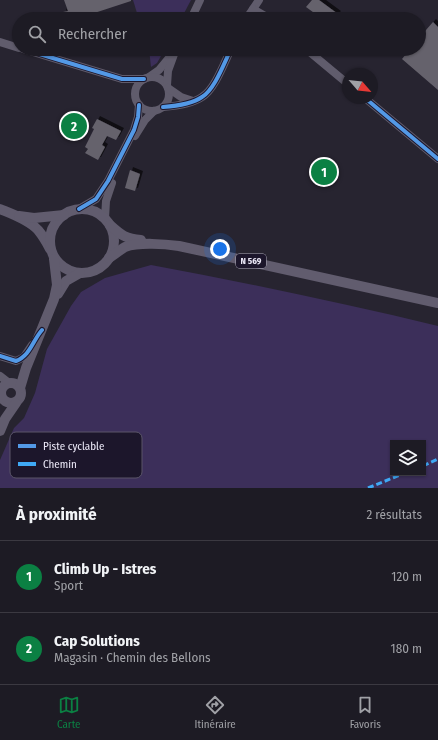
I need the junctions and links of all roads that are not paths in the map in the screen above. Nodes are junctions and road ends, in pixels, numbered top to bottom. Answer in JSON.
{"nodes":[{"id":1,"x":200,"y":0,"type":"edge"},
{"id":2,"x":259,"y":0,"type":"edge"},
{"id":3,"x":253,"y":9,"type":"junction"},
{"id":4,"x":194,"y":12,"type":"edge"},
{"id":5,"x":251,"y":12,"type":"edge"},
{"id":6,"x":258,"y":12,"type":"edge"},
{"id":7,"x":0,"y":42,"type":"edge"},
{"id":8,"x":12,"y":46,"type":"edge"},
{"id":9,"x":46,"y":56,"type":"edge"},
{"id":10,"x":170,"y":56,"type":"edge"},
{"id":11,"x":173,"y":56,"type":"edge"},
{"id":12,"x":228,"y":56,"type":"edge"},
{"id":13,"x":314,"y":56,"type":"edge"},
{"id":14,"x":147,"y":78,"type":"junction"},
{"id":15,"x":122,"y":79,"type":"junction"},
{"id":16,"x":342,"y":79,"type":"edge"},
{"id":17,"x":167,"y":86,"type":"junction"},
{"id":18,"x":135,"y":94,"type":"junction"},
{"id":19,"x":192,"y":101,"type":"junction"},
{"id":20,"x":372,"y":104,"type":"edge"},
{"id":21,"x":139,"y":105,"type":"junction"},
{"id":22,"x":163,"y":107,"type":"junction"},
{"id":23,"x":154,"y":111,"type":"junction"},
{"id":24,"x":437,"y":158,"type":"edge"},
{"id":25,"x":0,"y":209,"type":"edge"},
{"id":26,"x":79,"y":209,"type":"junction"},
{"id":27,"x":12,"y":214,"type":"junction"},
{"id":28,"x":64,"y":215,"type":"junction"},
{"id":29,"x":107,"y":221,"type":"junction"},
{"id":30,"x":160,"y":244,"type":"junction"},
{"id":31,"x":53,"y":253,"type":"junction"},
{"id":32,"x":109,"y":258,"type":"junction"},
{"id":33,"x":80,"y":273,"type":"junction"},
{"id":34,"x":54,"y":299,"type":"junction"},
{"id":35,"x":438,"y":303,"type":"edge"},
{"id":36,"x":42,"y":330,"type":"junction"},
{"id":37,"x":0,"y":356,"type":"edge"},
{"id":38,"x":0,"y":376,"type":"edge"},
{"id":39,"x":8,"y":386,"type":"edge"},
{"id":40,"x":5,"y":402,"type":"junction"},
{"id":41,"x":16,"y":403,"type":"junction"},
{"id":42,"x":5,"y":419,"type":"junction"},
{"id":43,"x":0,"y":431,"type":"edge"}],
"edges":[{"from":1,"to":4,"type":"street"},
{"from":2,"to":3,"type":"street"},
{"from":3,"to":5,"type":"street"},
{"from":3,"to":6,"type":"street"},
{"from":7,"to":8,"type":"street"},
{"from":9,"to":15,"type":"street"},
{"from":10,"to":14,"type":"street"},
{"from":11,"to":17,"type":"street"},
{"from":12,"to":19,"type":"street"},
{"from":13,"to":16,"type":"street"},
{"from":14,"to":15,"type":"street"},
{"from":14,"to":17,"type":"street"},
{"from":14,"to":18,"type":"street"},
{"from":15,"to":18,"type":"street"},
{"from":17,"to":19,"type":"street"},
{"from":17,"to":22,"type":"street"},
{"from":18,"to":21,"type":"street"},
{"from":19,"to":22,"type":"street"},
{"from":20,"to":24,"type":"street"},
{"from":21,"to":23,"type":"street"},
{"from":21,"to":26,"type":"street"},
{"from":22,"to":23,"type":"street"},
{"from":23,"to":29,"type":"street"},
{"from":25,"to":27,"type":"main road"},
{"from":26,"to":28,"type":"main road"},
{"from":26,"to":29,"type":"main road"},
{"from":27,"to":28,"type":"main road"},
{"from":27,"to":31,"type":"main road"},
{"from":28,"to":31,"type":"main road"},
{"from":29,"to":30,"type":"main road","number":"N 569"},
{"from":29,"to":32,"type":"main road"},
{"from":30,"to":32,"type":"main road","number":"N 569"},
{"from":30,"to":35,"type":"main road","number":"N 569"},
{"from":31,"to":33,"type":"main road"},
{"from":31,"to":34,"type":"main road"},
{"from":32,"to":33,"type":"main road"},
{"from":33,"to":34,"type":"main road"},
{"from":34,"to":36,"type":"main road"},
{"from":36,"to":37,"type":"street"},
{"from":36,"to":39,"type":"main road"},
{"from":38,"to":39,"type":"street"},
{"from":39,"to":40,"type":"main road"},
{"from":39,"to":41,"type":"main road"},
{"from":40,"to":41,"type":"main road"},
{"from":40,"to":42,"type":"main road"},
{"from":41,"to":42,"type":"main road"},
{"from":42,"to":43,"type":"main road"}]}
